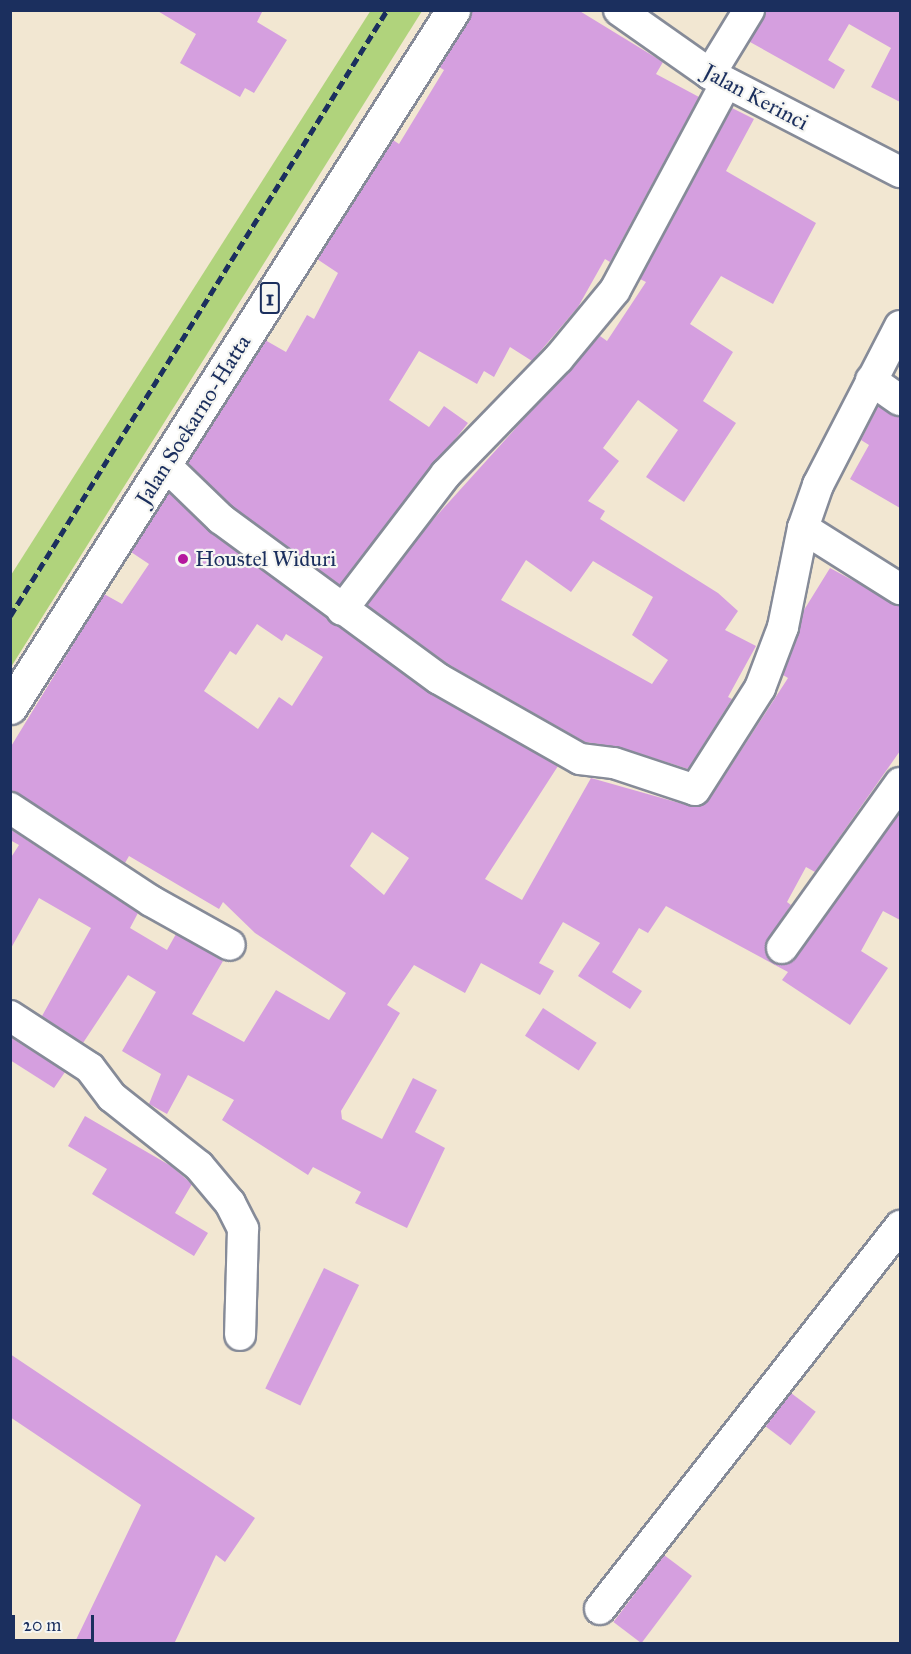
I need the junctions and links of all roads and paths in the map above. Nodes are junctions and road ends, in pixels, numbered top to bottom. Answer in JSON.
{"nodes":[{"id":1,"x":453,"y":10,"type":"edge"},
{"id":2,"x":619,"y":10,"type":"edge"},
{"id":3,"x":749,"y":10,"type":"edge"},
{"id":4,"x":718,"y":79,"type":"junction"},
{"id":5,"x":900,"y":172,"type":"edge"},
{"id":6,"x":900,"y":326,"type":"edge"},
{"id":7,"x":871,"y":380,"type":"junction"},
{"id":8,"x":900,"y":400,"type":"edge"},
{"id":9,"x":165,"y":465,"type":"junction"},
{"id":10,"x":803,"y":528,"type":"junction"},
{"id":11,"x":900,"y":589,"type":"edge"},
{"id":12,"x":342,"y":610,"type":"junction"},
{"id":13,"x":10,"y":707,"type":"edge"},
{"id":14,"x":900,"y":783,"type":"edge"},
{"id":15,"x":10,"y":808,"type":"edge"},
{"id":16,"x":230,"y":945,"type":"dead end"},
{"id":17,"x":782,"y":948,"type":"dead end"},
{"id":18,"x":10,"y":1016,"type":"edge"},
{"id":19,"x":900,"y":1226,"type":"edge"},
{"id":20,"x":240,"y":1335,"type":"dead end"},
{"id":21,"x":600,"y":1609,"type":"dead end"}],
"edges":[{"from":1,"to":9,"type":"highway","name":"Jalan Soekarno-Hatta","number":"1"},
{"from":2,"to":4,"type":"street","name":"Jalan Kerinci"},
{"from":3,"to":4,"type":"street"},
{"from":4,"to":5,"type":"street","name":"Jalan Kerinci"},
{"from":4,"to":12,"type":"street"},
{"from":6,"to":7,"type":"street"},
{"from":7,"to":8,"type":"street"},
{"from":7,"to":10,"type":"street"},
{"from":9,"to":12,"type":"street"},
{"from":9,"to":13,"type":"highway","name":"Jalan Soekarno-Hatta","number":"1"},
{"from":10,"to":11,"type":"street"},
{"from":10,"to":12,"type":"street"},
{"from":14,"to":17,"type":"street"},
{"from":15,"to":16,"type":"street"},
{"from":18,"to":20,"type":"street"},
{"from":19,"to":21,"type":"street"}]}
